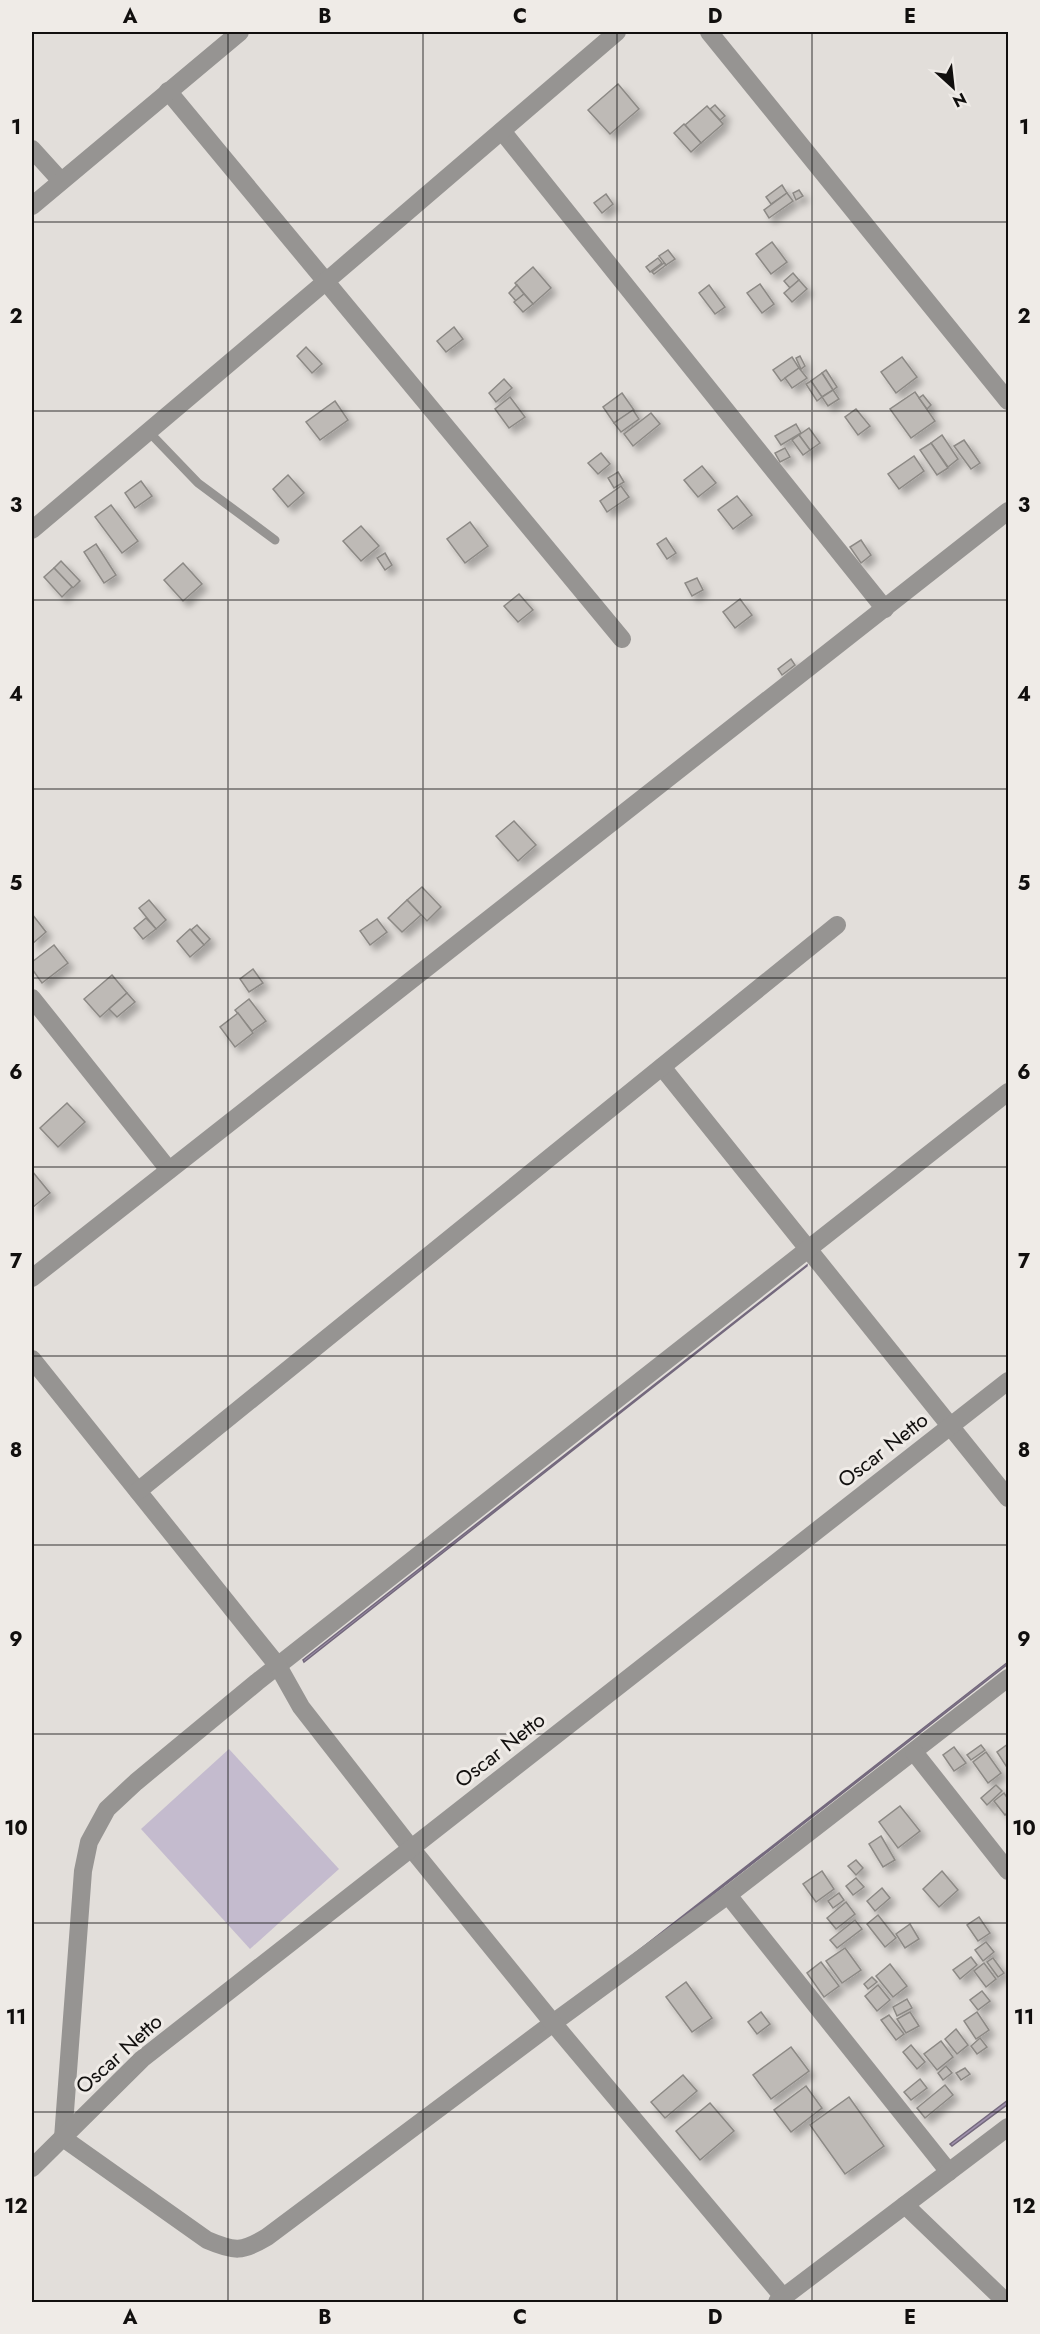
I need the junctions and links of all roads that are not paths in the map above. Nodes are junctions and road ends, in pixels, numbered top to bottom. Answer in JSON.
{"nodes":[{"id":1,"x":240,"y":32,"type":"edge"},
{"id":2,"x":617,"y":32,"type":"edge"},
{"id":3,"x":709,"y":32,"type":"edge"},
{"id":4,"x":168,"y":91,"type":"junction"},
{"id":5,"x":502,"y":131,"type":"junction"},
{"id":6,"x":32,"y":149,"type":"edge"},
{"id":7,"x":61,"y":181,"type":"junction"},
{"id":8,"x":32,"y":206,"type":"edge"},
{"id":9,"x":327,"y":280,"type":"junction"},
{"id":10,"x":1008,"y":401,"type":"edge"},
{"id":11,"x":148,"y":431,"type":"junction"},
{"id":12,"x":1008,"y":512,"type":"edge"},
{"id":13,"x":32,"y":530,"type":"edge"},
{"id":14,"x":275,"y":540,"type":"dead end"},
{"id":15,"x":885,"y":609,"type":"junction"},
{"id":16,"x":622,"y":639,"type":"dead end"},
{"id":17,"x":837,"y":925,"type":"dead end"},
{"id":18,"x":32,"y":998,"type":"edge"},
{"id":19,"x":662,"y":1067,"type":"junction"},
{"id":20,"x":1008,"y":1092,"type":"edge"},
{"id":21,"x":169,"y":1170,"type":"junction"},
{"id":22,"x":808,"y":1249,"type":"junction"},
{"id":23,"x":32,"y":1278,"type":"edge"},
{"id":24,"x":32,"y":1359,"type":"edge"},
{"id":25,"x":1008,"y":1381,"type":"edge"},
{"id":26,"x":951,"y":1426,"type":"junction"},
{"id":27,"x":138,"y":1491,"type":"junction"},
{"id":28,"x":1008,"y":1498,"type":"edge"},
{"id":29,"x":278,"y":1666,"type":"junction"},
{"id":30,"x":1008,"y":1678,"type":"edge"},
{"id":31,"x":914,"y":1752,"type":"junction"},
{"id":32,"x":411,"y":1848,"type":"junction"},
{"id":33,"x":1008,"y":1871,"type":"edge"},
{"id":34,"x":728,"y":1895,"type":"junction"},
{"id":35,"x":553,"y":2023,"type":"junction"},
{"id":36,"x":1008,"y":2127,"type":"edge"},
{"id":37,"x":63,"y":2138,"type":"junction"},
{"id":38,"x":32,"y":2168,"type":"edge"},
{"id":39,"x":949,"y":2172,"type":"junction"},
{"id":40,"x":905,"y":2205,"type":"junction"},
{"id":41,"x":780,"y":2300,"type":"edge"},
{"id":42,"x":1006,"y":2302,"type":"edge"}],
"edges":[{"from":1,"to":4,"type":"street"},
{"from":2,"to":5,"type":"street"},
{"from":3,"to":10,"type":"street"},
{"from":4,"to":7,"type":"street"},
{"from":4,"to":9,"type":"street"},
{"from":5,"to":9,"type":"street"},
{"from":5,"to":15,"type":"street"},
{"from":6,"to":7,"type":"street"},
{"from":7,"to":8,"type":"street"},
{"from":9,"to":11,"type":"street"},
{"from":9,"to":16,"type":"street"},
{"from":11,"to":13,"type":"street"},
{"from":11,"to":14,"type":"lane"},
{"from":12,"to":15,"type":"street"},
{"from":15,"to":21,"type":"street"},
{"from":17,"to":19,"type":"street"},
{"from":18,"to":21,"type":"street"},
{"from":19,"to":22,"type":"street"},
{"from":19,"to":27,"type":"street"},
{"from":20,"to":22,"type":"street"},
{"from":21,"to":23,"type":"street"},
{"from":22,"to":26,"type":"street"},
{"from":22,"to":29,"type":"street"},
{"from":24,"to":27,"type":"street"},
{"from":25,"to":26,"type":"street","name":"Oscar Netto"},
{"from":26,"to":28,"type":"street"},
{"from":26,"to":32,"type":"street","name":"Oscar Netto"},
{"from":27,"to":29,"type":"street"},
{"from":29,"to":32,"type":"street"},
{"from":29,"to":37,"type":"street"},
{"from":30,"to":31,"type":"street"},
{"from":31,"to":33,"type":"street"},
{"from":31,"to":34,"type":"street"},
{"from":32,"to":35,"type":"street"},
{"from":32,"to":37,"type":"street","name":"Oscar Netto"},
{"from":34,"to":35,"type":"street"},
{"from":34,"to":39,"type":"street"},
{"from":35,"to":37,"type":"street"},
{"from":35,"to":41,"type":"street"},
{"from":36,"to":39,"type":"street"},
{"from":37,"to":38,"type":"street","name":"Oscar Netto"},
{"from":39,"to":40,"type":"street"},
{"from":40,"to":41,"type":"street"},
{"from":40,"to":42,"type":"street"}]}
